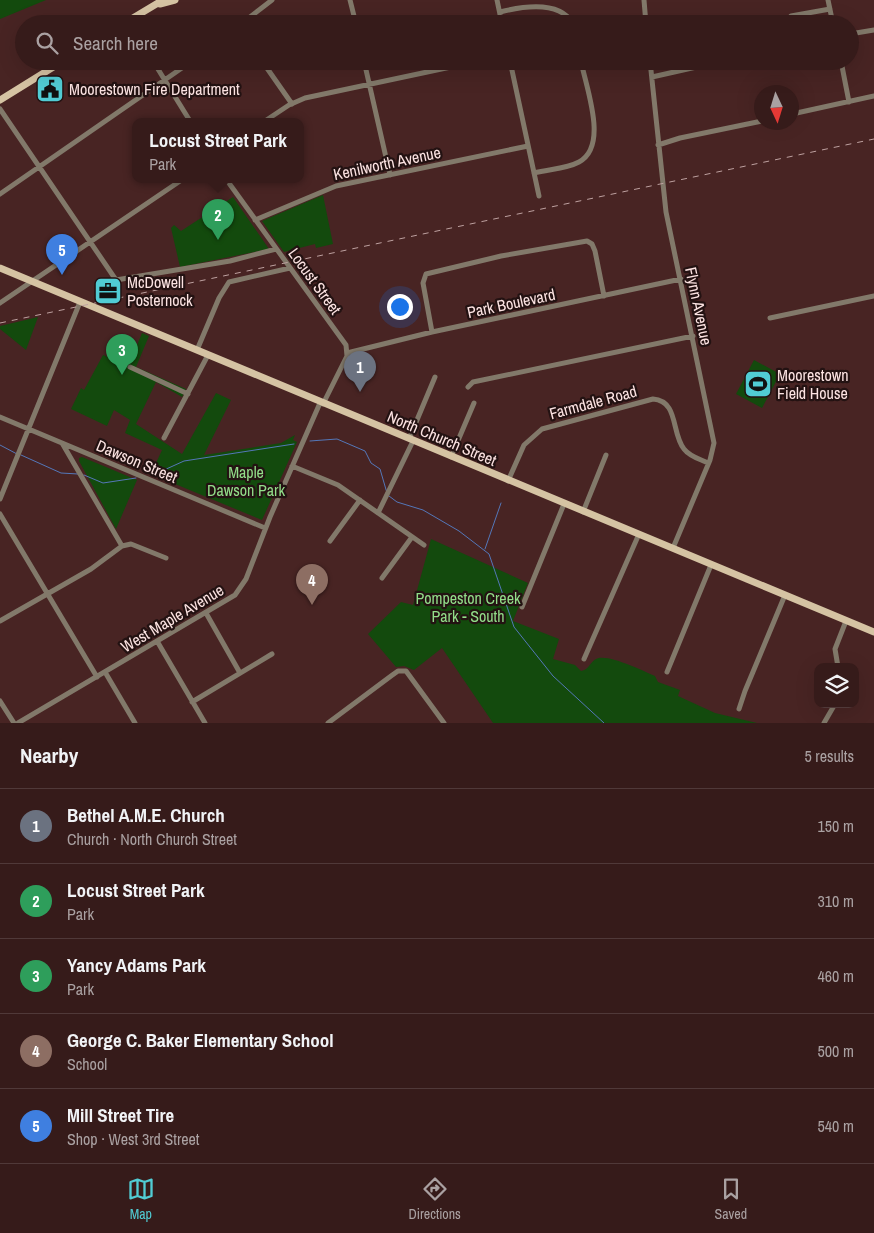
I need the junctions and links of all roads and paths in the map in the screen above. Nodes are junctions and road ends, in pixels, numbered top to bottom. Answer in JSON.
{"nodes":[{"id":1,"x":163,"y":0,"type":"edge"},
{"id":2,"x":175,"y":0,"type":"edge"},
{"id":3,"x":272,"y":0,"type":"edge"},
{"id":4,"x":350,"y":0,"type":"edge"},
{"id":5,"x":497,"y":0,"type":"edge"},
{"id":6,"x":644,"y":0,"type":"edge"},
{"id":7,"x":828,"y":0,"type":"edge"},
{"id":8,"x":155,"y":5,"type":"junction"},
{"id":9,"x":830,"y":9,"type":"junction"},
{"id":10,"x":500,"y":12,"type":"junction"},
{"id":11,"x":140,"y":15,"type":"edge"},
{"id":12,"x":253,"y":15,"type":"edge"},
{"id":13,"x":354,"y":15,"type":"edge"},
{"id":14,"x":500,"y":15,"type":"edge"},
{"id":15,"x":567,"y":15,"type":"edge"},
{"id":16,"x":645,"y":15,"type":"edge"},
{"id":17,"x":797,"y":15,"type":"edge"},
{"id":18,"x":831,"y":15,"type":"edge"},
{"id":19,"x":874,"y":30,"type":"edge"},
{"id":20,"x":859,"y":32,"type":"edge"},
{"id":21,"x":48,"y":70,"type":"edge"},
{"id":22,"x":158,"y":70,"type":"edge"},
{"id":23,"x":180,"y":70,"type":"edge"},
{"id":24,"x":268,"y":70,"type":"edge"},
{"id":25,"x":366,"y":70,"type":"edge"},
{"id":26,"x":438,"y":70,"type":"edge"},
{"id":27,"x":512,"y":70,"type":"edge"},
{"id":28,"x":583,"y":70,"type":"edge"},
{"id":29,"x":651,"y":70,"type":"edge"},
{"id":30,"x":683,"y":70,"type":"edge"},
{"id":31,"x":843,"y":70,"type":"edge"},
{"id":32,"x":652,"y":77,"type":"junction"},
{"id":33,"x":165,"y":82,"type":"junction"},
{"id":34,"x":369,"y":85,"type":"junction"},
{"id":35,"x":874,"y":96,"type":"edge"},
{"id":36,"x":0,"y":100,"type":"edge"},
{"id":37,"x":850,"y":102,"type":"junction"},
{"id":38,"x":292,"y":104,"type":"junction"},
{"id":39,"x":0,"y":109,"type":"edge"},
{"id":40,"x":799,"y":113,"type":"edge"},
{"id":41,"x":188,"y":118,"type":"edge"},
{"id":42,"x":270,"y":118,"type":"edge"},
{"id":43,"x":754,"y":123,"type":"edge"},
{"id":44,"x":658,"y":145,"type":"junction"},
{"id":45,"x":528,"y":146,"type":"junction"},
{"id":46,"x":39,"y":168,"type":"junction"},
{"id":47,"x":534,"y":172,"type":"junction"},
{"id":48,"x":390,"y":175,"type":"junction"},
{"id":49,"x":177,"y":183,"type":"edge"},
{"id":50,"x":229,"y":183,"type":"edge"},
{"id":51,"x":0,"y":194,"type":"edge"},
{"id":52,"x":539,"y":196,"type":"dead end"},
{"id":53,"x":255,"y":220,"type":"junction"},
{"id":54,"x":90,"y":243,"type":"junction"},
{"id":55,"x":276,"y":249,"type":"junction"},
{"id":56,"x":0,"y":268,"type":"edge"},
{"id":57,"x":290,"y":268,"type":"junction"},
{"id":58,"x":681,"y":279,"type":"junction"},
{"id":59,"x":32,"y":282,"type":"junction"},
{"id":60,"x":604,"y":296,"type":"junction"},
{"id":61,"x":874,"y":296,"type":"edge"},
{"id":62,"x":80,"y":302,"type":"junction"},
{"id":63,"x":0,"y":304,"type":"edge"},
{"id":64,"x":770,"y":318,"type":"dead end"},
{"id":65,"x":432,"y":332,"type":"junction"},
{"id":66,"x":693,"y":336,"type":"junction"},
{"id":67,"x":197,"y":350,"type":"junction"},
{"id":68,"x":347,"y":353,"type":"junction"},
{"id":69,"x":208,"y":355,"type":"junction"},
{"id":70,"x":130,"y":367,"type":"dead end"},
{"id":71,"x":435,"y":377,"type":"dead end"},
{"id":72,"x":468,"y":387,"type":"dead end"},
{"id":73,"x":188,"y":394,"type":"junction"},
{"id":74,"x":321,"y":403,"type":"junction"},
{"id":75,"x":474,"y":403,"type":"dead end"},
{"id":76,"x":0,"y":417,"type":"edge"},
{"id":77,"x":28,"y":428,"type":"junction"},
{"id":78,"x":164,"y":438,"type":"dead end"},
{"id":79,"x":411,"y":440,"type":"junction"},
{"id":80,"x":62,"y":443,"type":"junction"},
{"id":81,"x":81,"y":451,"type":"junction"},
{"id":82,"x":606,"y":455,"type":"dead end"},
{"id":83,"x":451,"y":457,"type":"junction"},
{"id":84,"x":73,"y":461,"type":"junction"},
{"id":85,"x":708,"y":463,"type":"junction"},
{"id":86,"x":292,"y":466,"type":"junction"},
{"id":87,"x":508,"y":481,"type":"junction"},
{"id":88,"x":0,"y":498,"type":"edge"},
{"id":89,"x":360,"y":500,"type":"junction"},
{"id":90,"x":564,"y":504,"type":"junction"},
{"id":91,"x":582,"y":512,"type":"junction"},
{"id":92,"x":378,"y":513,"type":"junction"},
{"id":93,"x":0,"y":514,"type":"edge"},
{"id":94,"x":265,"y":528,"type":"junction"},
{"id":95,"x":639,"y":534,"type":"junction"},
{"id":96,"x":412,"y":537,"type":"junction"},
{"id":97,"x":330,"y":542,"type":"dead end"},
{"id":98,"x":122,"y":546,"type":"junction"},
{"id":99,"x":424,"y":546,"type":"dead end"},
{"id":100,"x":673,"y":548,"type":"junction"},
{"id":101,"x":166,"y":558,"type":"dead end"},
{"id":102,"x":711,"y":564,"type":"junction"},
{"id":103,"x":382,"y":578,"type":"dead end"},
{"id":104,"x":48,"y":594,"type":"junction"},
{"id":105,"x":785,"y":595,"type":"junction"},
{"id":106,"x":522,"y":607,"type":"dead end"},
{"id":107,"x":206,"y":613,"type":"junction"},
{"id":108,"x":0,"y":621,"type":"edge"},
{"id":109,"x":846,"y":621,"type":"junction"},
{"id":110,"x":874,"y":632,"type":"edge"},
{"id":111,"x":157,"y":641,"type":"junction"},
{"id":112,"x":272,"y":654,"type":"dead end"},
{"id":113,"x":584,"y":659,"type":"dead end"},
{"id":114,"x":837,"y":663,"type":"edge"},
{"id":115,"x":105,"y":672,"type":"junction"},
{"id":116,"x":668,"y":672,"type":"dead end"},
{"id":117,"x":240,"y":673,"type":"junction"},
{"id":118,"x":97,"y":677,"type":"junction"},
{"id":119,"x":0,"y":701,"type":"edge"},
{"id":120,"x":192,"y":702,"type":"junction"},
{"id":121,"x":833,"y":708,"type":"edge"},
{"id":122,"x":739,"y":709,"type":"dead end"},
{"id":123,"x":14,"y":723,"type":"edge"},
{"id":124,"x":18,"y":723,"type":"edge"},
{"id":125,"x":135,"y":723,"type":"edge"},
{"id":126,"x":205,"y":723,"type":"edge"},
{"id":127,"x":328,"y":723,"type":"edge"},
{"id":128,"x":444,"y":723,"type":"edge"},
{"id":129,"x":824,"y":723,"type":"edge"}],
"edges":[{"from":1,"to":8,"type":"main road"},
{"from":2,"to":8,"type":"main road"},
{"from":3,"to":12,"type":"street"},
{"from":4,"to":13,"type":"street"},
{"from":5,"to":10,"type":"street"},
{"from":6,"to":16,"type":"street"},
{"from":7,"to":9,"type":"street"},
{"from":8,"to":11,"type":"main road"},
{"from":9,"to":17,"type":"street"},
{"from":9,"to":18,"type":"street"},
{"from":10,"to":14,"type":"street"},
{"from":10,"to":15,"type":"street"},
{"from":19,"to":20,"type":"street"},
{"from":21,"to":36,"type":"main road"},
{"from":22,"to":33,"type":"street"},
{"from":23,"to":33,"type":"street"},
{"from":24,"to":38,"type":"street"},
{"from":25,"to":34,"type":"street"},
{"from":26,"to":34,"type":"street"},
{"from":27,"to":45,"type":"street"},
{"from":28,"to":47,"type":"street"},
{"from":29,"to":32,"type":"street","name":"Flynn Avenue"},
{"from":30,"to":32,"type":"street"},
{"from":31,"to":37,"type":"street"},
{"from":32,"to":44,"type":"street","name":"Flynn Avenue"},
{"from":33,"to":41,"type":"street"},
{"from":33,"to":46,"type":"street"},
{"from":34,"to":38,"type":"street"},
{"from":34,"to":48,"type":"street"},
{"from":35,"to":37,"type":"street"},
{"from":37,"to":40,"type":"street"},
{"from":38,"to":42,"type":"street"},
{"from":39,"to":46,"type":"street"},
{"from":43,"to":44,"type":"street"},
{"from":44,"to":58,"type":"street","name":"Flynn Avenue"},
{"from":45,"to":47,"type":"street"},
{"from":45,"to":48,"type":"street","name":"Kenilworth Avenue"},
{"from":46,"to":51,"type":"street"},
{"from":46,"to":54,"type":"street"},
{"from":47,"to":52,"type":"street"},
{"from":48,"to":53,"type":"street","name":"Kenilworth Avenue"},
{"from":49,"to":54,"type":"street"},
{"from":50,"to":53,"type":"street","name":"Locust Street"},
{"from":53,"to":55,"type":"street","name":"Locust Street"},
{"from":54,"to":55,"type":"street"},
{"from":54,"to":59,"type":"street"},
{"from":55,"to":57,"type":"street","name":"Locust Street"},
{"from":56,"to":59,"type":"main road","name":"North Church Street"},
{"from":57,"to":67,"type":"street"},
{"from":57,"to":68,"type":"street","name":"Locust Street"},
{"from":58,"to":60,"type":"street","name":"Park Boulevard"},
{"from":58,"to":66,"type":"street","name":"Flynn Avenue"},
{"from":59,"to":62,"type":"main road","name":"North Church Street"},
{"from":59,"to":63,"type":"street"},
{"from":60,"to":65,"type":"street","name":"Park Boulevard"},
{"from":60,"to":65,"type":"street"},
{"from":61,"to":64,"type":"street"},
{"from":62,"to":67,"type":"main road","name":"North Church Street"},
{"from":62,"to":77,"type":"street"},
{"from":65,"to":68,"type":"street","name":"Park Boulevard"},
{"from":66,"to":72,"type":"street"},
{"from":66,"to":85,"type":"street","name":"Flynn Avenue"},
{"from":67,"to":69,"type":"main road","name":"North Church Street"},
{"from":68,"to":74,"type":"street"},
{"from":69,"to":73,"type":"street"},
{"from":69,"to":74,"type":"main road","name":"North Church Street"},
{"from":70,"to":73,"type":"street"},
{"from":71,"to":79,"type":"street"},
{"from":73,"to":78,"type":"street"},
{"from":74,"to":79,"type":"main road","name":"North Church Street"},
{"from":74,"to":86,"type":"street","name":"West Maple Avenue"},
{"from":75,"to":83,"type":"street"},
{"from":76,"to":77,"type":"street","name":"Dawson Street"},
{"from":77,"to":80,"type":"street","name":"Dawson Street"},
{"from":77,"to":88,"type":"street"},
{"from":79,"to":83,"type":"main road","name":"North Church Street"},
{"from":79,"to":92,"type":"street"},
{"from":80,"to":81,"type":"street","name":"Dawson Street"},
{"from":80,"to":84,"type":"street"},
{"from":81,"to":84,"type":"street"},
{"from":81,"to":94,"type":"street","name":"Dawson Street"},
{"from":82,"to":91,"type":"street"},
{"from":83,"to":87,"type":"main road","name":"North Church Street"},
{"from":84,"to":98,"type":"street"},
{"from":85,"to":87,"type":"street","name":"Farmdale Road"},
{"from":85,"to":100,"type":"street","name":"Flynn Avenue"},
{"from":86,"to":89,"type":"street"},
{"from":86,"to":94,"type":"street","name":"West Maple Avenue"},
{"from":87,"to":90,"type":"main road","name":"North Church Street"},
{"from":89,"to":92,"type":"street"},
{"from":89,"to":97,"type":"street"},
{"from":90,"to":91,"type":"main road","name":"North Church Street"},
{"from":90,"to":106,"type":"street"},
{"from":91,"to":95,"type":"main road","name":"North Church Street"},
{"from":92,"to":96,"type":"street"},
{"from":93,"to":104,"type":"street"},
{"from":94,"to":107,"type":"street","name":"West Maple Avenue"},
{"from":95,"to":100,"type":"main road","name":"North Church Street"},
{"from":95,"to":113,"type":"street"},
{"from":96,"to":99,"type":"street"},
{"from":96,"to":103,"type":"street"},
{"from":98,"to":101,"type":"street"},
{"from":98,"to":104,"type":"street"},
{"from":100,"to":102,"type":"main road","name":"North Church Street"},
{"from":102,"to":105,"type":"main road","name":"North Church Street"},
{"from":102,"to":116,"type":"street"},
{"from":104,"to":108,"type":"street"},
{"from":104,"to":118,"type":"street"},
{"from":105,"to":109,"type":"main road","name":"North Church Street"},
{"from":105,"to":122,"type":"street"},
{"from":107,"to":111,"type":"street","name":"West Maple Avenue"},
{"from":107,"to":117,"type":"street"},
{"from":109,"to":110,"type":"main road","name":"North Church Street"},
{"from":109,"to":114,"type":"street"},
{"from":111,"to":115,"type":"street","name":"West Maple Avenue"},
{"from":111,"to":120,"type":"street"},
{"from":112,"to":117,"type":"street"},
{"from":115,"to":118,"type":"street","name":"West Maple Avenue"},
{"from":115,"to":125,"type":"street"},
{"from":117,"to":120,"type":"street"},
{"from":118,"to":124,"type":"street","name":"West Maple Avenue"},
{"from":119,"to":123,"type":"street"},
{"from":120,"to":126,"type":"street"},
{"from":121,"to":129,"type":"street"},
{"from":127,"to":128,"type":"street"}]}
